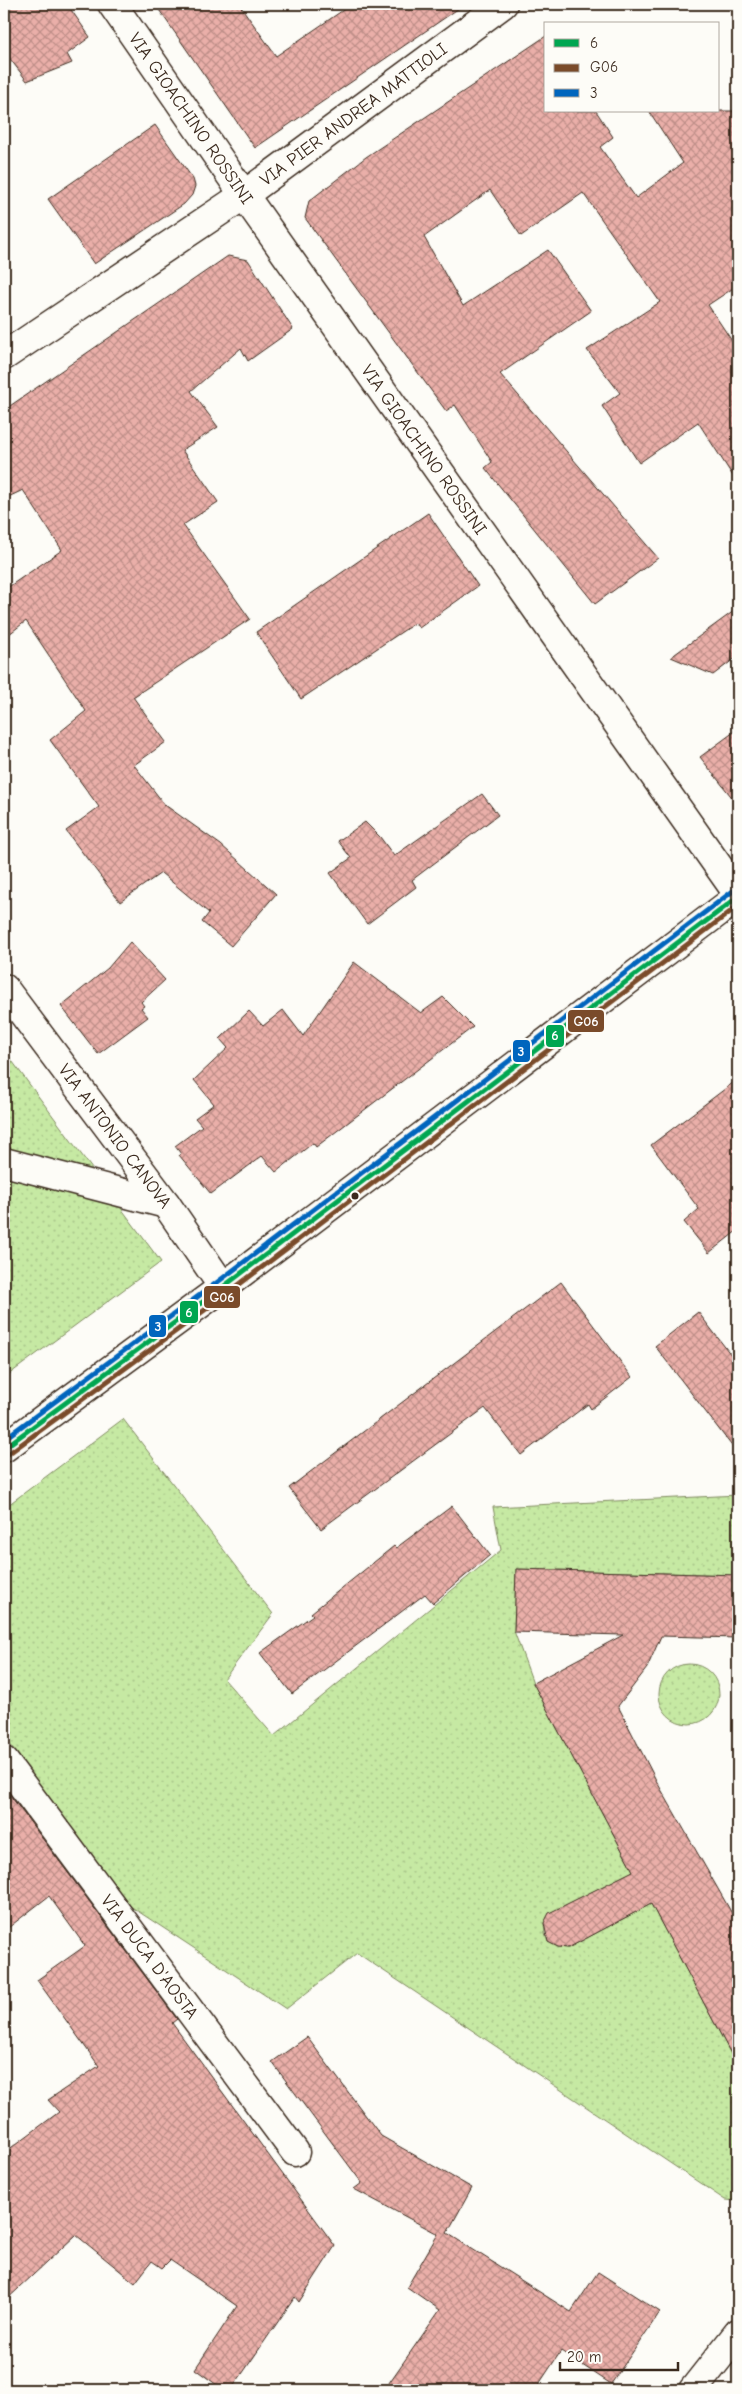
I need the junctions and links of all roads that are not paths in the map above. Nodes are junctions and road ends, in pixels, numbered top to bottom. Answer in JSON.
{"nodes":[{"id":1,"x":112,"y":4,"type":"edge"},
{"id":2,"x":504,"y":4,"type":"edge"},
{"id":3,"x":244,"y":195,"type":"junction"},
{"id":4,"x":4,"y":356,"type":"edge"},
{"id":5,"x":738,"y":896,"type":"edge"},
{"id":6,"x":4,"y":988,"type":"edge"},
{"id":7,"x":4,"y":1162,"type":"edge"},
{"id":8,"x":166,"y":1204,"type":"junction"},
{"id":9,"x":223,"y":1287,"type":"junction"},
{"id":10,"x":4,"y":1448,"type":"edge"},
{"id":11,"x":4,"y":1761,"type":"edge"},
{"id":12,"x":295,"y":2152,"type":"dead end"},
{"id":13,"x":738,"y":2333,"type":"edge"},
{"id":14,"x":693,"y":2390,"type":"edge"}],
"edges":[{"from":1,"to":3,"type":"street","name":"VIA GIOACHINO ROSSINI"},
{"from":2,"to":3,"type":"street","name":"VIA PIER ANDREA MATTIOLI"},
{"from":3,"to":4,"type":"street","name":"VIA PIER ANDREA MATTIOLI"},
{"from":3,"to":5,"type":"street","name":"VIA GIOACHINO ROSSINI"},
{"from":5,"to":9,"type":"street"},
{"from":6,"to":8,"type":"street","name":"VIA ANTONIO CANOVA"},
{"from":7,"to":8,"type":"street"},
{"from":8,"to":9,"type":"street","name":"VIA ANTONIO CANOVA"},
{"from":9,"to":10,"type":"street"},
{"from":11,"to":12,"type":"street","name":"VIA DUCA D'AOSTA"},
{"from":13,"to":14,"type":"street"}]}
